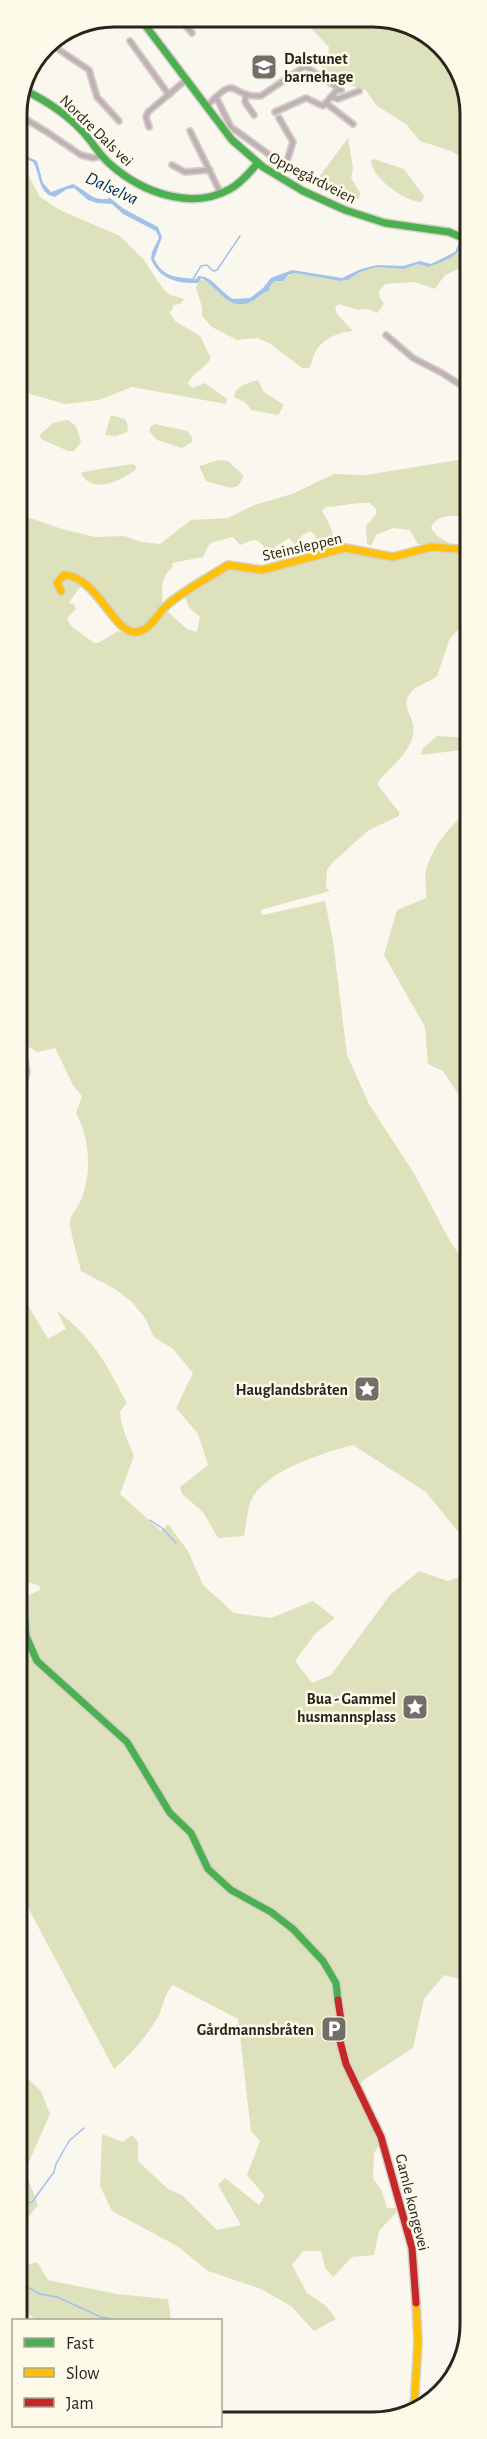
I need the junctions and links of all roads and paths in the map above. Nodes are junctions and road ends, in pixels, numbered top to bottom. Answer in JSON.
{"nodes":[{"id":1,"x":147,"y":27,"type":"edge"},
{"id":2,"x":187,"y":27,"type":"edge"},
{"id":3,"x":192,"y":33,"type":"dead end"},
{"id":4,"x":130,"y":41,"type":"dead end"},
{"id":5,"x":57,"y":48,"type":"edge"},
{"id":6,"x":187,"y":79,"type":"junction"},
{"id":7,"x":359,"y":91,"type":"dead end"},
{"id":8,"x":30,"y":93,"type":"edge"},
{"id":9,"x":169,"y":94,"type":"junction"},
{"id":10,"x":246,"y":94,"type":"junction"},
{"id":11,"x":216,"y":97,"type":"junction"},
{"id":12,"x":332,"y":97,"type":"junction"},
{"id":13,"x":326,"y":103,"type":"junction"},
{"id":14,"x":207,"y":106,"type":"junction"},
{"id":15,"x":275,"y":112,"type":"dead end"},
{"id":16,"x":254,"y":115,"type":"dead end"},
{"id":17,"x":279,"y":118,"type":"dead end"},
{"id":18,"x":27,"y":120,"type":"edge"},
{"id":19,"x":118,"y":121,"type":"dead end"},
{"id":20,"x":353,"y":124,"type":"dead end"},
{"id":21,"x":149,"y":127,"type":"dead end"},
{"id":22,"x":190,"y":131,"type":"dead end"},
{"id":23,"x":101,"y":156,"type":"junction"},
{"id":24,"x":257,"y":164,"type":"junction"},
{"id":25,"x":172,"y":165,"type":"dead end"},
{"id":26,"x":210,"y":170,"type":"junction"},
{"id":27,"x":221,"y":194,"type":"junction"},
{"id":28,"x":460,"y":236,"type":"edge"},
{"id":29,"x":386,"y":335,"type":"dead end"},
{"id":30,"x":460,"y":385,"type":"edge"},
{"id":31,"x":460,"y":549,"type":"edge"},
{"id":32,"x":61,"y":591,"type":"dead end"},
{"id":33,"x":27,"y":1638,"type":"edge"},
{"id":34,"x":414,"y":2401,"type":"edge"}],
"edges":[{"from":1,"to":6,"type":"main road","name":"Oppegårdveien"},
{"from":2,"to":3,"type":"street"},
{"from":4,"to":9,"type":"street"},
{"from":5,"to":19,"type":"street"},
{"from":6,"to":9,"type":"street"},
{"from":6,"to":14,"type":"main road","name":"Oppegårdveien"},
{"from":7,"to":12,"type":"street"},
{"from":8,"to":23,"type":"main road","name":"Nordre Dals vei"},
{"from":9,"to":21,"type":"street"},
{"from":10,"to":11,"type":"street"},
{"from":10,"to":12,"type":"street"},
{"from":10,"to":16,"type":"street"},
{"from":11,"to":14,"type":"street"},
{"from":11,"to":17,"type":"street"},
{"from":12,"to":13,"type":"street"},
{"from":13,"to":15,"type":"street"},
{"from":13,"to":20,"type":"street"},
{"from":14,"to":24,"type":"main road","name":"Oppegårdveien"},
{"from":18,"to":23,"type":"street"},
{"from":22,"to":26,"type":"street"},
{"from":23,"to":27,"type":"main road","name":"Nordre Dals vei"},
{"from":24,"to":27,"type":"main road","name":"Nordre Dals vei"},
{"from":24,"to":28,"type":"main road","name":"Oppegårdveien"},
{"from":25,"to":26,"type":"street"},
{"from":26,"to":27,"type":"street"},
{"from":29,"to":30,"type":"street"},
{"from":31,"to":32,"type":"main road","name":"Steinsleppen"},
{"from":33,"to":34,"type":"main road","name":"Gamle kongevei"}]}
